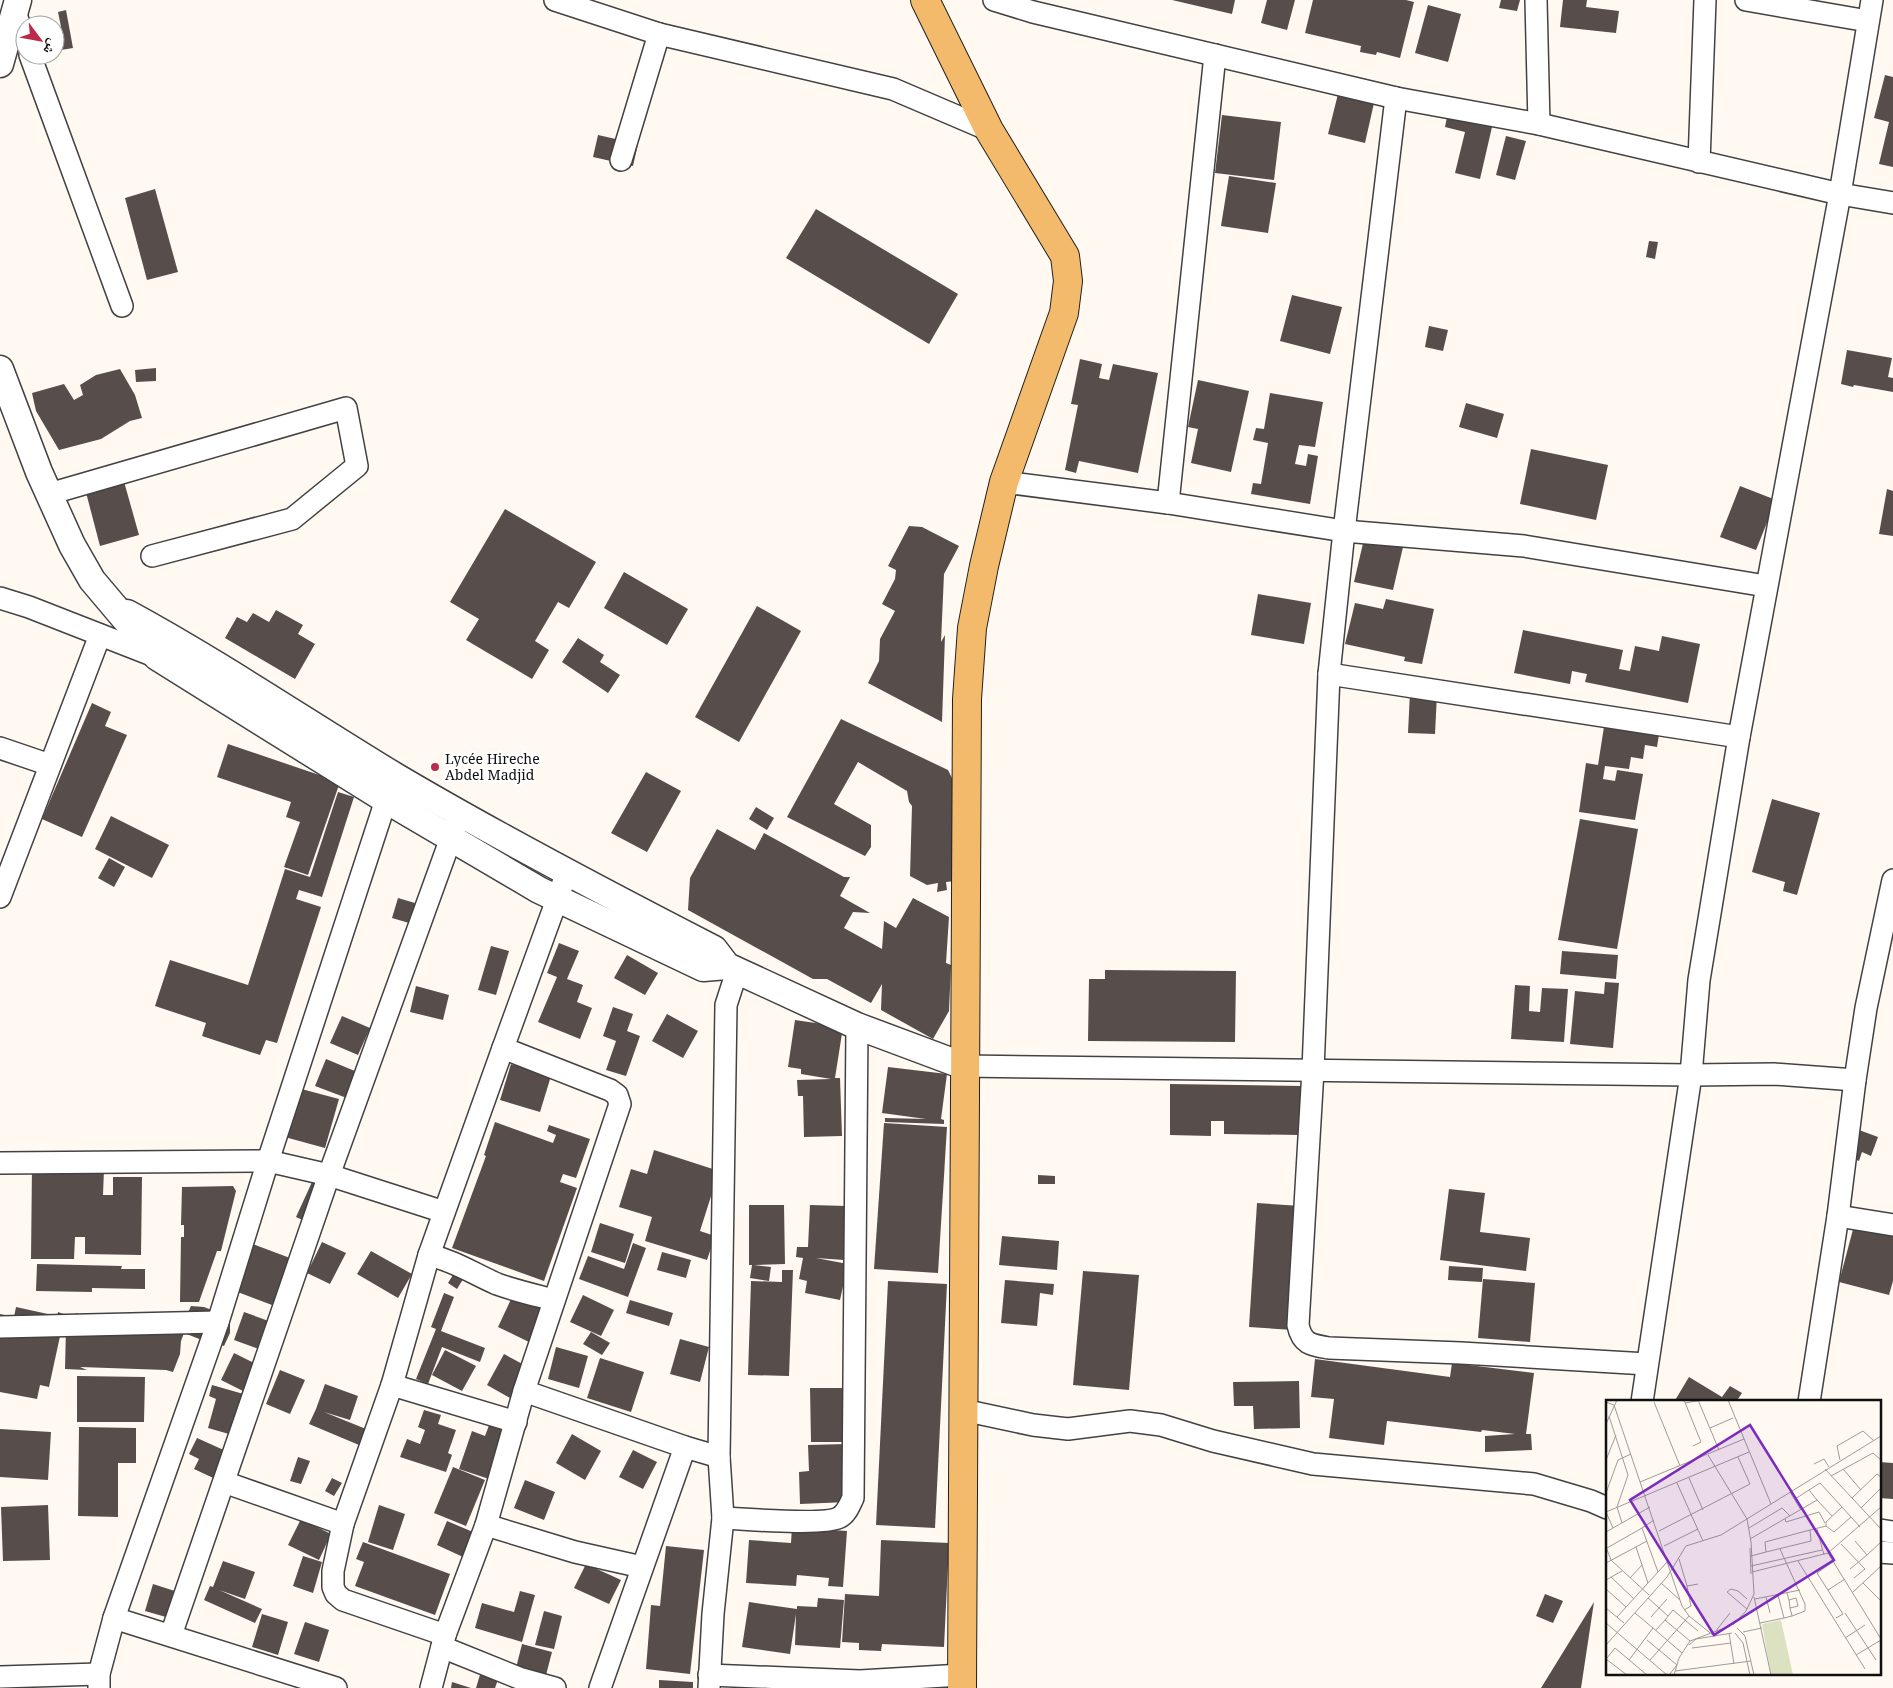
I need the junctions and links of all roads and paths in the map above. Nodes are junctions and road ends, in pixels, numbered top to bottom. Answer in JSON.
{"nodes":[{"id":1,"x":555,"y":0,"type":"edge"},
{"id":2,"x":925,"y":0,"type":"edge"},
{"id":3,"x":994,"y":0,"type":"edge"},
{"id":4,"x":1536,"y":0,"type":"edge"},
{"id":5,"x":1705,"y":0,"type":"edge"},
{"id":6,"x":1746,"y":0,"type":"edge"},
{"id":7,"x":1872,"y":0,"type":"edge"},
{"id":8,"x":17,"y":6,"type":"edge"},
{"id":9,"x":1031,"y":6,"type":"edge"},
{"id":10,"x":1868,"y":22,"type":"junction"},
{"id":11,"x":659,"y":34,"type":"junction"},
{"id":12,"x":1215,"y":55,"type":"junction"},
{"id":13,"x":0,"y":64,"type":"edge"},
{"id":14,"x":34,"y":65,"type":"edge"},
{"id":15,"x":1396,"y":98,"type":"junction"},
{"id":16,"x":1539,"y":124,"type":"junction"},
{"id":17,"x":989,"y":130,"type":"junction"},
{"id":18,"x":621,"y":160,"type":"dead end"},
{"id":19,"x":1699,"y":162,"type":"junction"},
{"id":20,"x":1840,"y":194,"type":"junction"},
{"id":21,"x":1893,"y":203,"type":"edge"},
{"id":22,"x":122,"y":306,"type":"dead end"},
{"id":23,"x":0,"y":368,"type":"edge"},
{"id":24,"x":1004,"y":482,"type":"junction"},
{"id":25,"x":49,"y":494,"type":"junction"},
{"id":26,"x":1168,"y":503,"type":"junction"},
{"id":27,"x":1344,"y":531,"type":"junction"},
{"id":28,"x":152,"y":556,"type":"dead end"},
{"id":29,"x":1766,"y":586,"type":"junction"},
{"id":30,"x":0,"y":598,"type":"edge"},
{"id":31,"x":116,"y":607,"type":"junction"},
{"id":32,"x":100,"y":635,"type":"junction"},
{"id":33,"x":157,"y":657,"type":"junction"},
{"id":34,"x":1329,"y":674,"type":"junction"},
{"id":35,"x":1739,"y":737,"type":"junction"},
{"id":36,"x":0,"y":748,"type":"edge"},
{"id":37,"x":50,"y":765,"type":"junction"},
{"id":38,"x":396,"y":776,"type":"junction"},
{"id":39,"x":386,"y":800,"type":"junction"},
{"id":40,"x":461,"y":812,"type":"junction"},
{"id":41,"x":450,"y":839,"type":"junction"},
{"id":42,"x":567,"y":872,"type":"junction"},
{"id":43,"x":1893,"y":880,"type":"edge"},
{"id":44,"x":0,"y":897,"type":"edge"},
{"id":45,"x":557,"y":899,"type":"junction"},
{"id":46,"x":732,"y":969,"type":"junction"},
{"id":47,"x":857,"y":1026,"type":"junction"},
{"id":48,"x":504,"y":1048,"type":"junction"},
{"id":49,"x":964,"y":1066,"type":"junction"},
{"id":50,"x":1313,"y":1070,"type":"junction"},
{"id":51,"x":1691,"y":1075,"type":"junction"},
{"id":52,"x":1855,"y":1080,"type":"junction"},
{"id":53,"x":268,"y":1162,"type":"junction"},
{"id":54,"x":0,"y":1163,"type":"edge"},
{"id":55,"x":329,"y":1175,"type":"junction"},
{"id":56,"x":444,"y":1212,"type":"junction"},
{"id":57,"x":1838,"y":1216,"type":"junction"},
{"id":58,"x":1893,"y":1225,"type":"edge"},
{"id":59,"x":429,"y":1255,"type":"junction"},
{"id":60,"x":554,"y":1300,"type":"junction"},
{"id":61,"x":218,"y":1322,"type":"junction"},
{"id":62,"x":0,"y":1328,"type":"edge"},
{"id":63,"x":1647,"y":1364,"type":"junction"},
{"id":64,"x":392,"y":1385,"type":"junction"},
{"id":65,"x":524,"y":1391,"type":"junction"},
{"id":66,"x":1642,"y":1400,"type":"edge"},
{"id":67,"x":1809,"y":1400,"type":"edge"},
{"id":68,"x":963,"y":1410,"type":"junction"},
{"id":69,"x":516,"y":1422,"type":"junction"},
{"id":70,"x":685,"y":1447,"type":"junction"},
{"id":71,"x":719,"y":1457,"type":"junction"},
{"id":72,"x":224,"y":1482,"type":"junction"},
{"id":73,"x":1606,"y":1508,"type":"edge"},
{"id":74,"x":723,"y":1518,"type":"junction"},
{"id":75,"x":343,"y":1524,"type":"junction"},
{"id":76,"x":486,"y":1525,"type":"junction"},
{"id":77,"x":1880,"y":1530,"type":"edge"},
{"id":78,"x":1893,"y":1532,"type":"edge"},
{"id":79,"x":1880,"y":1552,"type":"edge"},
{"id":80,"x":1893,"y":1553,"type":"edge"},
{"id":81,"x":642,"y":1567,"type":"junction"},
{"id":82,"x":114,"y":1618,"type":"junction"},
{"id":83,"x":171,"y":1635,"type":"junction"},
{"id":84,"x":444,"y":1641,"type":"junction"},
{"id":85,"x":0,"y":1677,"type":"edge"},
{"id":86,"x":99,"y":1681,"type":"edge"},
{"id":87,"x":709,"y":1681,"type":"edge"},
{"id":88,"x":962,"y":1682,"type":"edge"},
{"id":89,"x":860,"y":1685,"type":"edge"},
{"id":90,"x":336,"y":1688,"type":"edge"},
{"id":91,"x":431,"y":1688,"type":"edge"},
{"id":92,"x":555,"y":1688,"type":"edge"},
{"id":93,"x":600,"y":1688,"type":"edge"}],
"edges":[{"from":1,"to":11,"type":"street"},
{"from":2,"to":17,"type":"main road"},
{"from":3,"to":9,"type":"street"},
{"from":4,"to":16,"type":"street"},
{"from":5,"to":19,"type":"street"},
{"from":6,"to":10,"type":"street"},
{"from":7,"to":10,"type":"street"},
{"from":8,"to":13,"type":"street"},
{"from":9,"to":12,"type":"street"},
{"from":10,"to":20,"type":"street"},
{"from":11,"to":17,"type":"street"},
{"from":11,"to":18,"type":"street"},
{"from":12,"to":15,"type":"street"},
{"from":12,"to":26,"type":"street"},
{"from":14,"to":22,"type":"street"},
{"from":15,"to":16,"type":"street"},
{"from":15,"to":27,"type":"street"},
{"from":16,"to":19,"type":"street"},
{"from":17,"to":24,"type":"main road"},
{"from":19,"to":20,"type":"street"},
{"from":20,"to":21,"type":"street"},
{"from":20,"to":29,"type":"street"},
{"from":23,"to":25,"type":"street"},
{"from":24,"to":26,"type":"street"},
{"from":24,"to":49,"type":"main road"},
{"from":25,"to":28,"type":"street"},
{"from":25,"to":31,"type":"street"},
{"from":26,"to":27,"type":"street"},
{"from":27,"to":29,"type":"street"},
{"from":27,"to":34,"type":"street"},
{"from":29,"to":35,"type":"street"},
{"from":30,"to":32,"type":"street"},
{"from":31,"to":33,"type":"street"},
{"from":31,"to":38,"type":"street"},
{"from":32,"to":33,"type":"street"},
{"from":32,"to":37,"type":"street"},
{"from":33,"to":39,"type":"street"},
{"from":34,"to":35,"type":"street"},
{"from":34,"to":50,"type":"street"},
{"from":35,"to":51,"type":"street"},
{"from":36,"to":37,"type":"street"},
{"from":37,"to":44,"type":"street"},
{"from":38,"to":39,"type":"street"},
{"from":38,"to":40,"type":"street"},
{"from":39,"to":41,"type":"street"},
{"from":39,"to":53,"type":"street"},
{"from":40,"to":41,"type":"street"},
{"from":40,"to":42,"type":"street"},
{"from":41,"to":45,"type":"street"},
{"from":41,"to":55,"type":"street"},
{"from":42,"to":45,"type":"street"},
{"from":42,"to":46,"type":"street"},
{"from":43,"to":52,"type":"street"},
{"from":45,"to":46,"type":"street"},
{"from":45,"to":48,"type":"street"},
{"from":46,"to":47,"type":"street"},
{"from":46,"to":71,"type":"street"},
{"from":47,"to":49,"type":"street"},
{"from":47,"to":74,"type":"street"},
{"from":48,"to":56,"type":"street"},
{"from":48,"to":60,"type":"street"},
{"from":49,"to":50,"type":"street"},
{"from":49,"to":68,"type":"main road"},
{"from":50,"to":51,"type":"street"},
{"from":50,"to":63,"type":"street"},
{"from":51,"to":52,"type":"street"},
{"from":51,"to":63,"type":"street"},
{"from":52,"to":57,"type":"street"},
{"from":53,"to":54,"type":"street"},
{"from":53,"to":55,"type":"street"},
{"from":53,"to":61,"type":"street"},
{"from":55,"to":56,"type":"street"},
{"from":55,"to":72,"type":"street"},
{"from":56,"to":59,"type":"street"},
{"from":57,"to":58,"type":"street"},
{"from":57,"to":67,"type":"street"},
{"from":59,"to":60,"type":"street"},
{"from":59,"to":64,"type":"street"},
{"from":60,"to":65,"type":"street"},
{"from":61,"to":62,"type":"street"},
{"from":61,"to":82,"type":"street"},
{"from":63,"to":66,"type":"street"},
{"from":64,"to":69,"type":"street"},
{"from":64,"to":75,"type":"street"},
{"from":65,"to":69,"type":"street"},
{"from":65,"to":70,"type":"street"},
{"from":68,"to":73,"type":"street"},
{"from":68,"to":88,"type":"main road"},
{"from":69,"to":76,"type":"street"},
{"from":70,"to":71,"type":"street"},
{"from":70,"to":81,"type":"street"},
{"from":71,"to":74,"type":"street"},
{"from":72,"to":75,"type":"street"},
{"from":72,"to":83,"type":"street"},
{"from":74,"to":87,"type":"street"},
{"from":75,"to":84,"type":"street"},
{"from":76,"to":81,"type":"street"},
{"from":76,"to":84,"type":"street"},
{"from":77,"to":78,"type":"street"},
{"from":79,"to":80,"type":"street"},
{"from":81,"to":93,"type":"street"},
{"from":82,"to":83,"type":"street"},
{"from":82,"to":86,"type":"street"},
{"from":83,"to":90,"type":"street"},
{"from":84,"to":91,"type":"street"},
{"from":84,"to":92,"type":"street"},
{"from":85,"to":86,"type":"street"},
{"from":87,"to":89,"type":"street"},
{"from":88,"to":89,"type":"street"}]}
